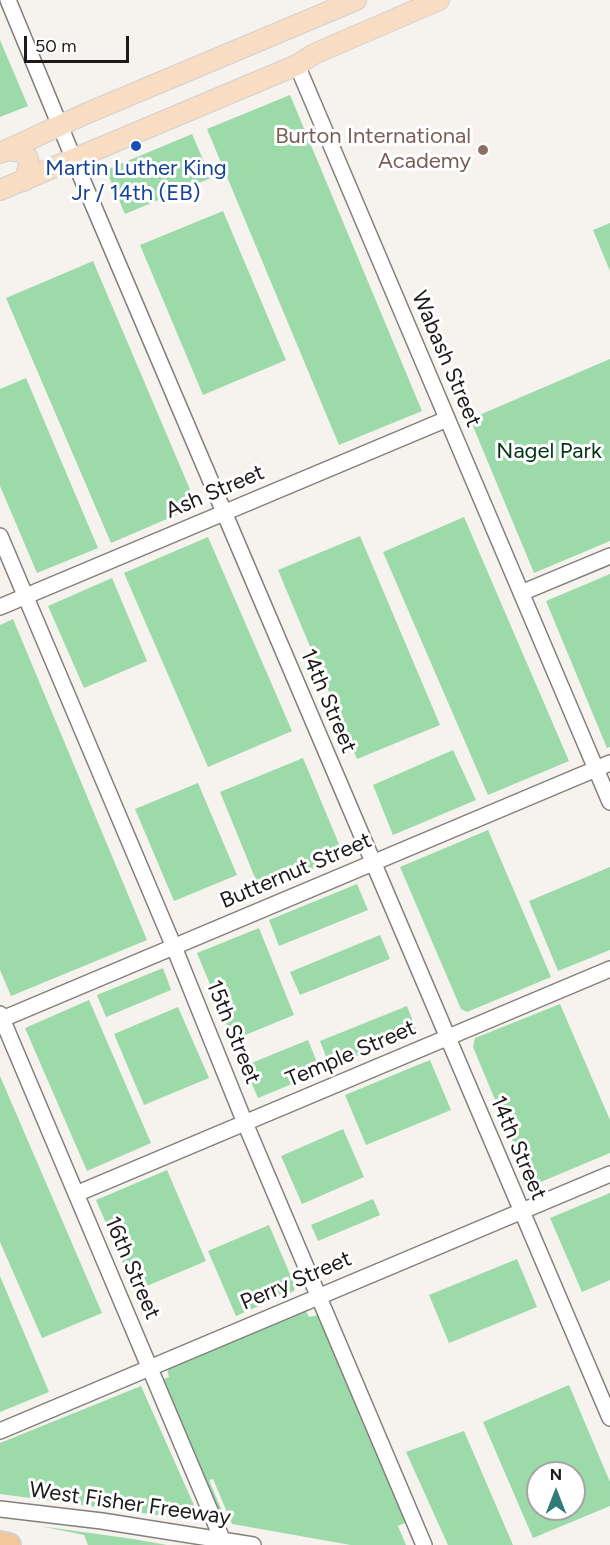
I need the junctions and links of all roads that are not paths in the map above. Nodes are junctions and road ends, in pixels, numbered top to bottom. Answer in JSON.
{"nodes":[{"id":1,"x":8,"y":0,"type":"edge"},
{"id":2,"x":397,"y":0,"type":"edge"},
{"id":3,"x":439,"y":0,"type":"edge"},
{"id":4,"x":351,"y":2,"type":"edge"},
{"id":5,"x":418,"y":9,"type":"junction"},
{"id":6,"x":358,"y":34,"type":"junction"},
{"id":7,"x":297,"y":65,"type":"junction"},
{"id":8,"x":60,"y":126,"type":"junction"},
{"id":9,"x":4,"y":152,"type":"edge"},
{"id":10,"x":74,"y":159,"type":"junction"},
{"id":11,"x":24,"y":181,"type":"junction"},
{"id":12,"x":0,"y":190,"type":"edge"},
{"id":13,"x":447,"y":419,"type":"junction"},
{"id":14,"x":224,"y":513,"type":"junction"},
{"id":15,"x":0,"y":536,"type":"edge"},
{"id":16,"x":610,"y":556,"type":"edge"},
{"id":17,"x":521,"y":593,"type":"junction"},
{"id":18,"x":26,"y":597,"type":"junction"},
{"id":19,"x":0,"y":607,"type":"edge"},
{"id":20,"x":603,"y":766,"type":"edge"},
{"id":21,"x":610,"y":802,"type":"edge"},
{"id":22,"x":373,"y":863,"type":"junction"},
{"id":23,"x":174,"y":946,"type":"junction"},
{"id":24,"x":610,"y":969,"type":"edge"},
{"id":25,"x":1,"y":1018,"type":"edge"},
{"id":26,"x":447,"y":1038,"type":"junction"},
{"id":27,"x":245,"y":1123,"type":"junction"},
{"id":28,"x":610,"y":1174,"type":"edge"},
{"id":29,"x":76,"y":1194,"type":"junction"},
{"id":30,"x":520,"y":1211,"type":"junction"},
{"id":31,"x":319,"y":1296,"type":"junction"},
{"id":32,"x":150,"y":1367,"type":"junction"},
{"id":33,"x":610,"y":1418,"type":"edge"},
{"id":34,"x":0,"y":1431,"type":"edge"},
{"id":35,"x":0,"y":1509,"type":"edge"},
{"id":36,"x":222,"y":1539,"type":"junction"},
{"id":37,"x":0,"y":1543,"type":"edge"},
{"id":38,"x":9,"y":1545,"type":"edge"},
{"id":39,"x":253,"y":1545,"type":"edge"},
{"id":40,"x":424,"y":1545,"type":"edge"}],
"edges":[{"from":1,"to":8,"type":"street","name":"14th Street"},
{"from":2,"to":5,"type":"main road"},
{"from":3,"to":5,"type":"main road"},
{"from":4,"to":6,"type":"main road"},
{"from":4,"to":8,"type":"main road"},
{"from":5,"to":6,"type":"main road"},
{"from":6,"to":7,"type":"main road"},
{"from":7,"to":10,"type":"main road"},
{"from":7,"to":13,"type":"street","name":"Wabash Street"},
{"from":8,"to":9,"type":"main road"},
{"from":8,"to":10,"type":"street","name":"14th Street"},
{"from":9,"to":11,"type":"main road"},
{"from":10,"to":11,"type":"main road"},
{"from":10,"to":14,"type":"street","name":"14th Street"},
{"from":11,"to":12,"type":"main road"},
{"from":13,"to":14,"type":"street","name":"Ash Street"},
{"from":13,"to":17,"type":"street","name":"Wabash Street"},
{"from":14,"to":18,"type":"street","name":"Ash Street"},
{"from":14,"to":22,"type":"street","name":"14th Street"},
{"from":15,"to":18,"type":"street","name":"15th Street"},
{"from":16,"to":17,"type":"street"},
{"from":17,"to":20,"type":"street","name":"Wabash Street"},
{"from":18,"to":19,"type":"street","name":"Ash Street"},
{"from":18,"to":23,"type":"street","name":"15th Street"},
{"from":20,"to":21,"type":"street","name":"Wabash Street"},
{"from":20,"to":22,"type":"street","name":"Butternut Street"},
{"from":22,"to":23,"type":"street","name":"Butternut Street"},
{"from":22,"to":26,"type":"street","name":"14th Street"},
{"from":23,"to":25,"type":"street","name":"Butternut Street"},
{"from":23,"to":27,"type":"street","name":"15th Street"},
{"from":24,"to":26,"type":"street","name":"Temple Street"},
{"from":25,"to":29,"type":"street","name":"16th Street"},
{"from":26,"to":27,"type":"street","name":"Temple Street"},
{"from":26,"to":30,"type":"street","name":"14th Street"},
{"from":27,"to":29,"type":"street","name":"Temple Street"},
{"from":27,"to":31,"type":"street","name":"15th Street"},
{"from":28,"to":30,"type":"street","name":"Perry Street"},
{"from":29,"to":32,"type":"street","name":"16th Street"},
{"from":30,"to":31,"type":"street","name":"Perry Street"},
{"from":30,"to":33,"type":"street","name":"14th Street"},
{"from":31,"to":32,"type":"street","name":"Perry Street"},
{"from":31,"to":40,"type":"street","name":"15th Street"},
{"from":32,"to":34,"type":"street","name":"Perry Street"},
{"from":32,"to":36,"type":"street","name":"16th Street"},
{"from":35,"to":36,"type":"street","name":"West Fisher Freeway"},
{"from":36,"to":39,"type":"street","name":"West Fisher Freeway"},
{"from":37,"to":38,"type":"highway"}]}
